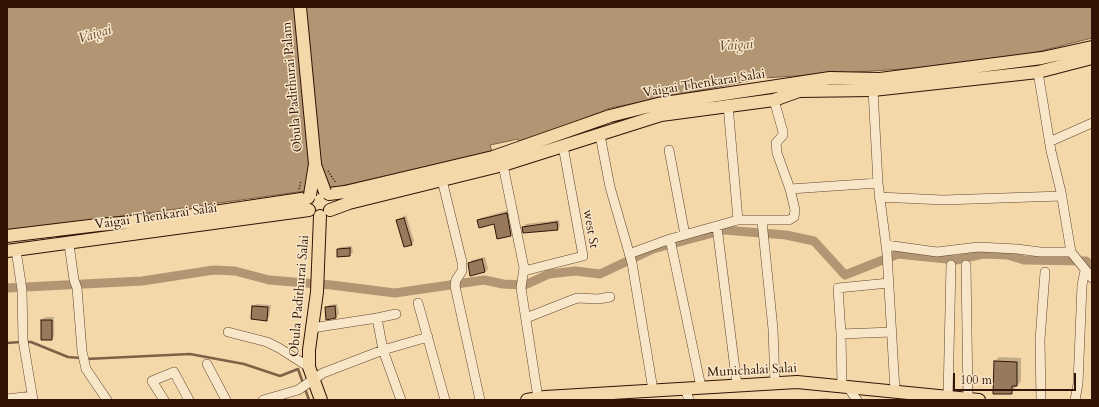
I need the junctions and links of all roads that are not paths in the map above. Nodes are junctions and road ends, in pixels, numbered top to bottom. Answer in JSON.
{"nodes":[{"id":1,"x":300,"y":7,"type":"edge"},
{"id":2,"x":1092,"y":46,"type":"edge"},
{"id":3,"x":1092,"y":58,"type":"edge"},
{"id":4,"x":1038,"y":72,"type":"junction"},
{"id":5,"x":873,"y":90,"type":"junction"},
{"id":6,"x":774,"y":100,"type":"junction"},
{"id":7,"x":728,"y":105,"type":"junction"},
{"id":8,"x":1092,"y":123,"type":"edge"},
{"id":9,"x":600,"y":135,"type":"junction"},
{"id":10,"x":1050,"y":142,"type":"junction"},
{"id":11,"x":563,"y":146,"type":"junction"},
{"id":12,"x":669,"y":150,"type":"dead end"},
{"id":13,"x":315,"y":164,"type":"junction"},
{"id":14,"x":503,"y":165,"type":"junction"},
{"id":15,"x":442,"y":180,"type":"junction"},
{"id":16,"x":878,"y":183,"type":"junction"},
{"id":17,"x":790,"y":189,"type":"junction"},
{"id":18,"x":327,"y":193,"type":"junction"},
{"id":19,"x":1062,"y":196,"type":"junction"},
{"id":20,"x":880,"y":197,"type":"junction"},
{"id":21,"x":315,"y":206,"type":"junction"},
{"id":22,"x":738,"y":220,"type":"junction"},
{"id":23,"x":763,"y":228,"type":"junction"},
{"id":24,"x":718,"y":232,"type":"junction"},
{"id":25,"x":7,"y":236,"type":"edge"},
{"id":26,"x":685,"y":236,"type":"junction"},
{"id":27,"x":69,"y":244,"type":"junction"},
{"id":28,"x":671,"y":244,"type":"junction"},
{"id":29,"x":886,"y":249,"type":"junction"},
{"id":30,"x":12,"y":251,"type":"edge"},
{"id":31,"x":629,"y":254,"type":"junction"},
{"id":32,"x":1072,"y":254,"type":"junction"},
{"id":33,"x":951,"y":265,"type":"dead end"},
{"id":34,"x":966,"y":265,"type":"dead end"},
{"id":35,"x":1083,"y":268,"type":"junction"},
{"id":36,"x":1045,"y":272,"type":"dead end"},
{"id":37,"x":1092,"y":278,"type":"edge"},
{"id":38,"x":522,"y":280,"type":"junction"},
{"id":39,"x":889,"y":283,"type":"junction"},
{"id":40,"x":610,"y":297,"type":"dead end"},
{"id":41,"x":418,"y":303,"type":"dead end"},
{"id":42,"x":396,"y":314,"type":"dead end"},
{"id":43,"x":377,"y":318,"type":"junction"},
{"id":44,"x":526,"y":318,"type":"junction"},
{"id":45,"x":312,"y":328,"type":"junction"},
{"id":46,"x":228,"y":332,"type":"dead end"},
{"id":47,"x":892,"y":332,"type":"junction"},
{"id":48,"x":841,"y":334,"type":"junction"},
{"id":49,"x":428,"y":337,"type":"junction"},
{"id":50,"x":383,"y":350,"type":"junction"},
{"id":51,"x":207,"y":364,"type":"dead end"},
{"id":52,"x":309,"y":367,"type":"junction"},
{"id":53,"x":310,"y":383,"type":"junction"},
{"id":54,"x":775,"y":383,"type":"junction"},
{"id":55,"x":737,"y":385,"type":"junction"},
{"id":56,"x":844,"y":386,"type":"junction"},
{"id":57,"x":701,"y":388,"type":"junction"},
{"id":58,"x":653,"y":390,"type":"junction"},
{"id":59,"x":894,"y":391,"type":"junction"},
{"id":60,"x":687,"y":394,"type":"edge"},
{"id":61,"x":948,"y":396,"type":"junction"},
{"id":62,"x":33,"y":398,"type":"edge"},
{"id":63,"x":7,"y":399,"type":"edge"},
{"id":64,"x":105,"y":399,"type":"edge"},
{"id":65,"x":539,"y":399,"type":"edge"},
{"id":66,"x":975,"y":399,"type":"edge"},
{"id":67,"x":164,"y":400,"type":"edge"},
{"id":68,"x":189,"y":400,"type":"edge"},
{"id":69,"x":226,"y":400,"type":"edge"},
{"id":70,"x":263,"y":400,"type":"edge"},
{"id":71,"x":321,"y":400,"type":"edge"},
{"id":72,"x":401,"y":400,"type":"edge"},
{"id":73,"x":445,"y":400,"type":"edge"},
{"id":74,"x":480,"y":400,"type":"edge"},
{"id":75,"x":858,"y":400,"type":"edge"},
{"id":76,"x":1041,"y":400,"type":"edge"},
{"id":77,"x":1075,"y":400,"type":"edge"}],
"edges":[{"from":1,"to":13,"type":"main road","name":"Obula Padithurai Palam"},
{"from":2,"to":18,"type":"main road","name":"Vaigai Thenkarai Salai"},
{"from":3,"to":4,"type":"main road","name":"Vaigai Thenkarai Salai"},
{"from":4,"to":5,"type":"main road","name":"Vaigai Thenkarai Salai"},
{"from":4,"to":10,"type":"street"},
{"from":5,"to":6,"type":"main road","name":"Vaigai Thenkarai Salai"},
{"from":5,"to":16,"type":"street"},
{"from":6,"to":7,"type":"main road","name":"Vaigai Thenkarai Salai"},
{"from":6,"to":17,"type":"street"},
{"from":7,"to":9,"type":"main road","name":"Vaigai Thenkarai Salai"},
{"from":7,"to":22,"type":"street"},
{"from":8,"to":10,"type":"street"},
{"from":9,"to":11,"type":"main road","name":"Vaigai Thenkarai Salai"},
{"from":9,"to":31,"type":"street"},
{"from":10,"to":19,"type":"street"},
{"from":11,"to":14,"type":"main road","name":"Vaigai Thenkarai Salai"},
{"from":11,"to":38,"type":"street","name":"west St"},
{"from":12,"to":26,"type":"street"},
{"from":13,"to":18,"type":"main road","name":"Obula Padithurai Palam","bridge":true},
{"from":13,"to":21,"type":"main road","name":"Obula Padithurai Palam","bridge":true},
{"from":14,"to":15,"type":"main road","name":"Vaigai Thenkarai Salai"},
{"from":14,"to":38,"type":"street"},
{"from":15,"to":21,"type":"main road","name":"Vaigai Thenkarai Salai"},
{"from":15,"to":74,"type":"street"},
{"from":16,"to":17,"type":"street"},
{"from":16,"to":20,"type":"street"},
{"from":17,"to":23,"type":"street"},
{"from":18,"to":21,"type":"main road","name":"Vaigai Thenkarai Salai"},
{"from":18,"to":21,"type":"main road","name":"Obula Padithurai Palam"},
{"from":19,"to":20,"type":"street"},
{"from":19,"to":32,"type":"street"},
{"from":20,"to":29,"type":"street"},
{"from":21,"to":25,"type":"main road","name":"Vaigai Thenkarai Salai"},
{"from":21,"to":27,"type":"main road","name":"Vaigai Thenkarai Salai"},
{"from":21,"to":45,"type":"main road","name":"Obula Padithurai Salai"},
{"from":22,"to":23,"type":"street"},
{"from":22,"to":24,"type":"street"},
{"from":23,"to":54,"type":"street"},
{"from":24,"to":26,"type":"street"},
{"from":24,"to":55,"type":"street"},
{"from":26,"to":28,"type":"street"},
{"from":27,"to":30,"type":"main road","name":"Vaigai Thenkarai Salai"},
{"from":27,"to":64,"type":"street"},
{"from":28,"to":31,"type":"street"},
{"from":28,"to":57,"type":"street"},
{"from":29,"to":32,"type":"street"},
{"from":29,"to":39,"type":"street"},
{"from":30,"to":62,"type":"street"},
{"from":31,"to":58,"type":"street"},
{"from":32,"to":35,"type":"street"},
{"from":33,"to":61,"type":"street"},
{"from":34,"to":66,"type":"street"},
{"from":35,"to":37,"type":"street"},
{"from":35,"to":77,"type":"street"},
{"from":36,"to":76,"type":"street"},
{"from":38,"to":44,"type":"street"},
{"from":39,"to":47,"type":"street"},
{"from":39,"to":48,"type":"street"},
{"from":40,"to":44,"type":"street"},
{"from":41,"to":49,"type":"street"},
{"from":42,"to":43,"type":"street"},
{"from":43,"to":45,"type":"street"},
{"from":43,"to":50,"type":"street"},
{"from":44,"to":65,"type":"street"},
{"from":45,"to":52,"type":"main road","name":"Obula Padithurai Salai"},
{"from":46,"to":52,"type":"street"},
{"from":47,"to":48,"type":"street"},
{"from":47,"to":59,"type":"street"},
{"from":48,"to":56,"type":"street"},
{"from":49,"to":50,"type":"street"},
{"from":49,"to":73,"type":"street"},
{"from":50,"to":53,"type":"street"},
{"from":50,"to":72,"type":"street"},
{"from":51,"to":69,"type":"street"},
{"from":52,"to":53,"type":"main road","name":"Obula Padithurai Salai"},
{"from":53,"to":70,"type":"street"},
{"from":53,"to":71,"type":"main road","name":"Obula Padithurai Salai"},
{"from":54,"to":55,"type":"main road","name":"Munichalai Salai"},
{"from":54,"to":56,"type":"main road","name":"Munichalai Salai"},
{"from":55,"to":57,"type":"main road","name":"Munichalai Salai"},
{"from":56,"to":59,"type":"main road","name":"Munichalai Salai"},
{"from":56,"to":75,"type":"street"},
{"from":57,"to":60,"type":"main road","name":"Munichalai Salai"},
{"from":58,"to":60,"type":"main road","name":"Munichalai Salai"},
{"from":58,"to":65,"type":"main road","name":"Munichalai Salai"},
{"from":59,"to":61,"type":"main road","name":"Munichalai Salai"},
{"from":61,"to":66,"type":"main road","name":"Munichalai Salai"},
{"from":62,"to":63,"type":"street"},
{"from":67,"to":68,"type":"street"}]}
